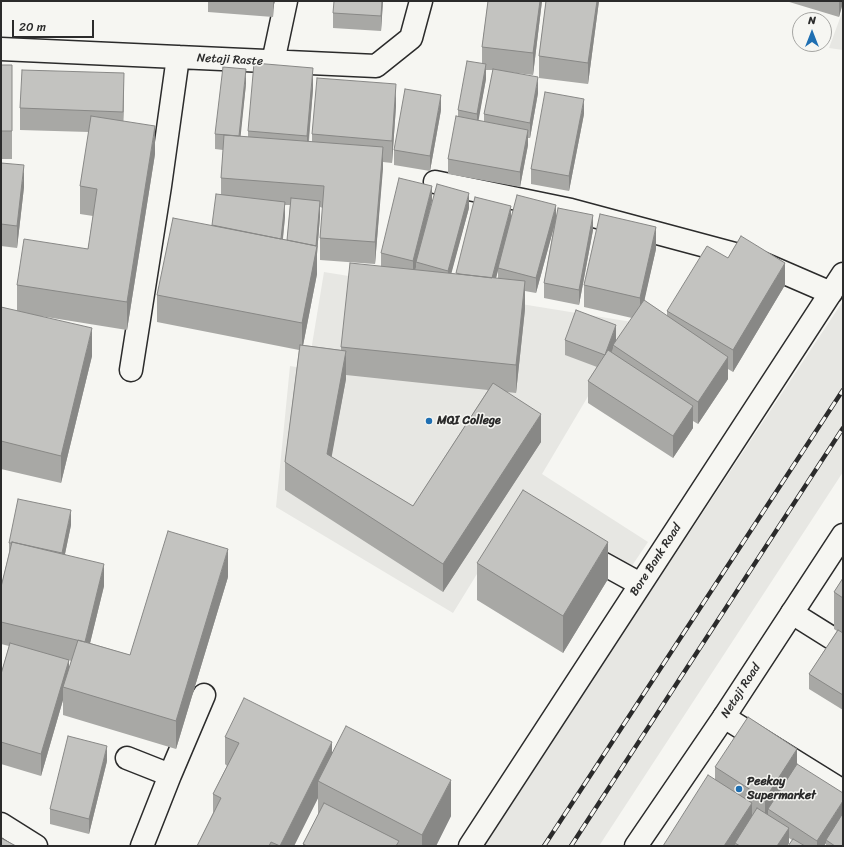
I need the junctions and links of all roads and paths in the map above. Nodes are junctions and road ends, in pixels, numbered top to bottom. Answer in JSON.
{"nodes":[{"id":1,"x":286,"y":1,"type":"edge"},
{"id":2,"x":421,"y":1,"type":"edge"},
{"id":3,"x":1,"y":49,"type":"edge"},
{"id":4,"x":178,"y":57,"type":"junction"},
{"id":5,"x":273,"y":62,"type":"junction"},
{"id":6,"x":435,"y":182,"type":"dead end"},
{"id":7,"x":843,"y":274,"type":"edge"},
{"id":8,"x":831,"y":293,"type":"junction"},
{"id":9,"x":131,"y":370,"type":"dead end"},
{"id":10,"x":843,"y":535,"type":"edge"},
{"id":11,"x":562,"y":540,"type":"edge"},
{"id":12,"x":640,"y":584,"type":"junction"},
{"id":13,"x":792,"y":612,"type":"junction"},
{"id":14,"x":843,"y":645,"type":"edge"},
{"id":15,"x":204,"y":696,"type":"dead end"},
{"id":16,"x":724,"y":717,"type":"junction"},
{"id":17,"x":128,"y":758,"type":"dead end"},
{"id":18,"x":170,"y":775,"type":"junction"},
{"id":19,"x":843,"y":790,"type":"edge"},
{"id":20,"x":1,"y":824,"type":"edge"},
{"id":21,"x":36,"y":846,"type":"edge"},
{"id":22,"x":142,"y":846,"type":"edge"},
{"id":23,"x":470,"y":846,"type":"edge"},
{"id":24,"x":636,"y":846,"type":"edge"}],
"edges":[{"from":1,"to":5,"type":"street"},
{"from":2,"to":5,"type":"street","name":"Netaji Raste"},
{"from":3,"to":4,"type":"street","name":"Netaji Raste"},
{"from":4,"to":5,"type":"street","name":"Netaji Raste"},
{"from":4,"to":9,"type":"street"},
{"from":6,"to":8,"type":"street"},
{"from":7,"to":8,"type":"street","name":"Bore Bank Road"},
{"from":8,"to":12,"type":"street","name":"Bore Bank Road"},
{"from":10,"to":13,"type":"street","name":"Netaji Road"},
{"from":11,"to":12,"type":"street"},
{"from":12,"to":23,"type":"street","name":"Bore Bank Road"},
{"from":13,"to":14,"type":"street"},
{"from":13,"to":16,"type":"street","name":"Netaji Road"},
{"from":15,"to":18,"type":"street"},
{"from":16,"to":19,"type":"street"},
{"from":16,"to":24,"type":"street","name":"Netaji Road"},
{"from":17,"to":18,"type":"street"},
{"from":18,"to":22,"type":"street"},
{"from":20,"to":21,"type":"street"}]}
